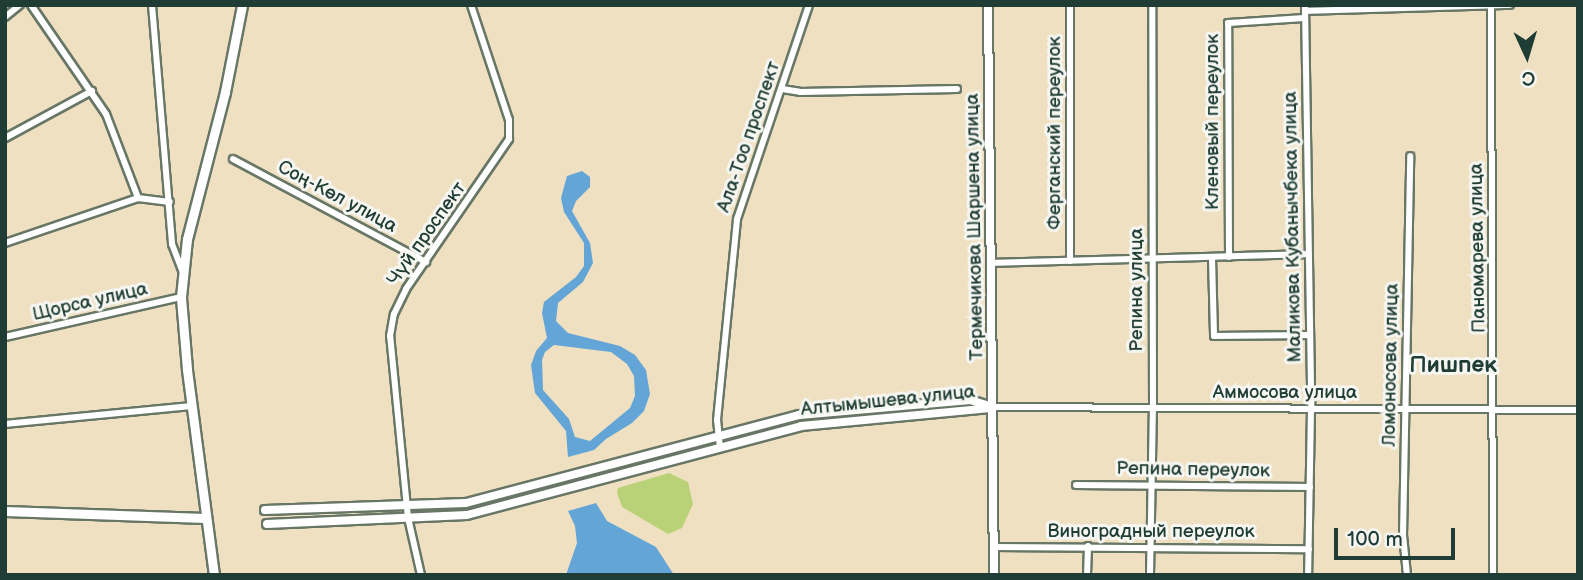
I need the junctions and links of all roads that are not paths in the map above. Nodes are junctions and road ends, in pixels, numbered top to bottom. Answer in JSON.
{"nodes":[{"id":1,"x":20,"y":5,"type":"edge"},
{"id":2,"x":31,"y":5,"type":"edge"},
{"id":3,"x":152,"y":5,"type":"edge"},
{"id":4,"x":243,"y":5,"type":"edge"},
{"id":5,"x":471,"y":5,"type":"edge"},
{"id":6,"x":809,"y":5,"type":"edge"},
{"id":7,"x":988,"y":5,"type":"edge"},
{"id":8,"x":1070,"y":5,"type":"edge"},
{"id":9,"x":1152,"y":5,"type":"edge"},
{"id":10,"x":1510,"y":5,"type":"edge"},
{"id":11,"x":1404,"y":6,"type":"edge"},
{"id":12,"x":1491,"y":6,"type":"edge"},
{"id":13,"x":1305,"y":12,"type":"edge"},
{"id":14,"x":5,"y":16,"type":"edge"},
{"id":15,"x":782,"y":89,"type":"junction"},
{"id":16,"x":957,"y":89,"type":"dead end"},
{"id":17,"x":92,"y":91,"type":"junction"},
{"id":18,"x":5,"y":138,"type":"edge"},
{"id":19,"x":1410,"y":156,"type":"dead end"},
{"id":20,"x":233,"y":159,"type":"dead end"},
{"id":21,"x":138,"y":198,"type":"junction"},
{"id":22,"x":170,"y":202,"type":"junction"},
{"id":23,"x":5,"y":243,"type":"edge"},
{"id":24,"x":1308,"y":254,"type":"junction"},
{"id":25,"x":1229,"y":257,"type":"junction"},
{"id":26,"x":1212,"y":258,"type":"junction"},
{"id":27,"x":1152,"y":259,"type":"junction"},
{"id":28,"x":1070,"y":261,"type":"junction"},
{"id":29,"x":426,"y":262,"type":"junction"},
{"id":30,"x":991,"y":262,"type":"junction"},
{"id":31,"x":183,"y":272,"type":"junction"},
{"id":32,"x":181,"y":297,"type":"junction"},
{"id":33,"x":1310,"y":335,"type":"junction"},
{"id":34,"x":5,"y":337,"type":"edge"},
{"id":35,"x":191,"y":406,"type":"junction"},
{"id":36,"x":993,"y":407,"type":"junction"},
{"id":37,"x":1153,"y":408,"type":"junction"},
{"id":38,"x":1311,"y":409,"type":"junction"},
{"id":39,"x":1407,"y":409,"type":"junction"},
{"id":40,"x":1495,"y":409,"type":"junction"},
{"id":41,"x":1578,"y":410,"type":"edge"},
{"id":42,"x":5,"y":424,"type":"edge"},
{"id":43,"x":717,"y":435,"type":"junction"},
{"id":44,"x":720,"y":448,"type":"junction"},
{"id":45,"x":1076,"y":485,"type":"dead end"},
{"id":46,"x":1152,"y":485,"type":"junction"},
{"id":47,"x":1310,"y":487,"type":"junction"},
{"id":48,"x":407,"y":506,"type":"junction"},
{"id":49,"x":5,"y":510,"type":"edge"},
{"id":50,"x":265,"y":510,"type":"dead end"},
{"id":51,"x":205,"y":518,"type":"junction"},
{"id":52,"x":408,"y":518,"type":"junction"},
{"id":53,"x":267,"y":524,"type":"dead end"},
{"id":54,"x":1088,"y":546,"type":"junction"},
{"id":55,"x":994,"y":547,"type":"junction"},
{"id":56,"x":1150,"y":547,"type":"junction"},
{"id":57,"x":1309,"y":549,"type":"junction"},
{"id":58,"x":214,"y":575,"type":"edge"},
{"id":59,"x":421,"y":575,"type":"edge"},
{"id":60,"x":994,"y":575,"type":"edge"},
{"id":61,"x":1087,"y":575,"type":"edge"},
{"id":62,"x":1150,"y":575,"type":"edge"},
{"id":63,"x":1308,"y":575,"type":"edge"},
{"id":64,"x":1407,"y":575,"type":"edge"},
{"id":65,"x":1493,"y":575,"type":"edge"}],
"edges":[{"from":1,"to":14,"type":"street"},
{"from":2,"to":17,"type":"street"},
{"from":3,"to":22,"type":"street"},
{"from":4,"to":31,"type":"main road"},
{"from":5,"to":29,"type":"street","name":"Чүй проспект"},
{"from":6,"to":15,"type":"street","name":"Ала-Тоо проспект"},
{"from":7,"to":30,"type":"street","name":"Термечикова Шаршена улица"},
{"from":8,"to":28,"type":"street","name":"Ферганский переулок"},
{"from":9,"to":27,"type":"street","name":"Репина улица"},
{"from":10,"to":12,"type":"street"},
{"from":11,"to":12,"type":"street"},
{"from":11,"to":13,"type":"street"},
{"from":12,"to":40,"type":"street","name":"Паномарева улица"},
{"from":13,"to":24,"type":"street","name":"Маликова Кубанычбека улица"},
{"from":13,"to":25,"type":"street","name":"Кленовый переулок"},
{"from":15,"to":16,"type":"street"},
{"from":15,"to":43,"type":"street","name":"Ала-Тоо проспект"},
{"from":17,"to":18,"type":"street"},
{"from":17,"to":21,"type":"street"},
{"from":19,"to":39,"type":"street","name":"Ломоносова улица"},
{"from":20,"to":29,"type":"street","name":"Соң-Көл улица"},
{"from":21,"to":22,"type":"street"},
{"from":21,"to":23,"type":"street"},
{"from":22,"to":31,"type":"street"},
{"from":24,"to":25,"type":"street"},
{"from":24,"to":33,"type":"street","name":"Маликова Кубанычбека улица"},
{"from":25,"to":26,"type":"street"},
{"from":26,"to":27,"type":"street"},
{"from":26,"to":33,"type":"street"},
{"from":27,"to":28,"type":"street"},
{"from":27,"to":37,"type":"street","name":"Репина улица"},
{"from":28,"to":30,"type":"street"},
{"from":29,"to":48,"type":"street","name":"Чүй проспект"},
{"from":30,"to":36,"type":"street","name":"Термечикова Шаршена улица"},
{"from":31,"to":32,"type":"main road"},
{"from":32,"to":34,"type":"street","name":"Щорса улица"},
{"from":32,"to":35,"type":"main road"},
{"from":33,"to":38,"type":"street","name":"Маликова Кубанычбека улица"},
{"from":35,"to":42,"type":"street"},
{"from":35,"to":51,"type":"main road"},
{"from":36,"to":37,"type":"street","name":"Аммосова улица"},
{"from":36,"to":43,"type":"street","name":"Алтымышева улица"},
{"from":36,"to":44,"type":"street","name":"Алтымышева улица"},
{"from":36,"to":55,"type":"street","name":"Термечикова Шаршена улица"},
{"from":37,"to":38,"type":"street","name":"Аммосова улица"},
{"from":37,"to":46,"type":"street","name":"Репина улица"},
{"from":38,"to":39,"type":"street","name":"Аммосова улица"},
{"from":38,"to":47,"type":"street","name":"Маликова Кубанычбека улица"},
{"from":39,"to":40,"type":"street","name":"Аммосова улица"},
{"from":39,"to":64,"type":"street","name":"Ломоносова улица"},
{"from":40,"to":41,"type":"street","name":"Аммосова улица"},
{"from":40,"to":65,"type":"street","name":"Паномарева улица"},
{"from":43,"to":44,"type":"street","name":"Ала-Тоо проспект"},
{"from":43,"to":48,"type":"street","name":"Алтымышева улица"},
{"from":44,"to":52,"type":"street","name":"Алтымышева улица"},
{"from":45,"to":46,"type":"street","name":"Репина переулок"},
{"from":46,"to":47,"type":"street","name":"Репина переулок"},
{"from":46,"to":56,"type":"street","name":"Репина улица"},
{"from":47,"to":57,"type":"street","name":"Маликова Кубанычбека улица"},
{"from":48,"to":50,"type":"street","name":"Алтымышева улица"},
{"from":48,"to":52,"type":"street","name":"Чүй проспект"},
{"from":49,"to":51,"type":"main road"},
{"from":51,"to":58,"type":"main road"},
{"from":52,"to":53,"type":"street","name":"Алтымышева улица"},
{"from":52,"to":59,"type":"street","name":"Чүй проспект"},
{"from":54,"to":55,"type":"street","name":"Виноградный переулок"},
{"from":54,"to":56,"type":"street","name":"Виноградный переулок"},
{"from":54,"to":61,"type":"street"},
{"from":55,"to":60,"type":"street","name":"Термечикова Шаршена улица"},
{"from":56,"to":57,"type":"street","name":"Виноградный переулок"},
{"from":56,"to":62,"type":"street","name":"Репина улица"},
{"from":57,"to":63,"type":"street","name":"Маликова Кубанычбека улица"}]}
